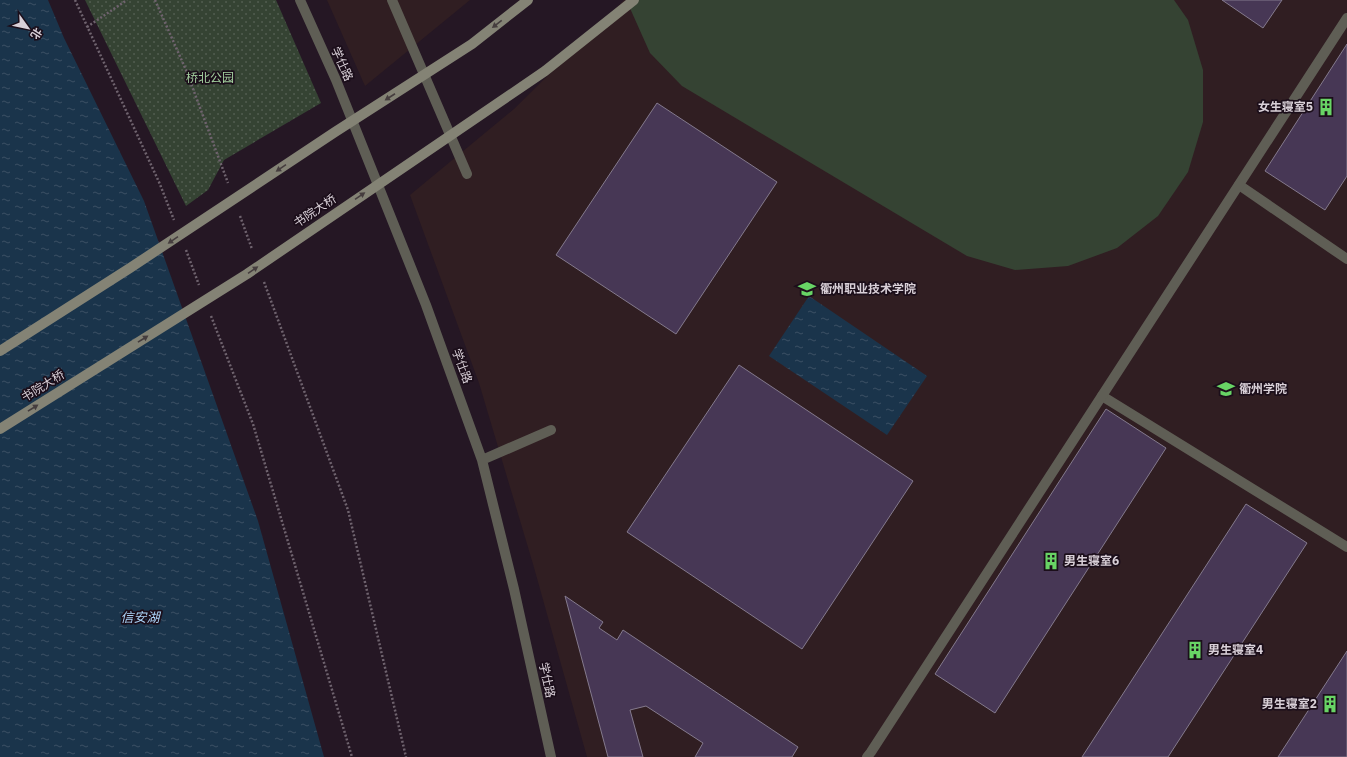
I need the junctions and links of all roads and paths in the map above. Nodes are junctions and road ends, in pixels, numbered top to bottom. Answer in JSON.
{"nodes":[{"id":1,"x":75,"y":0,"type":"edge"},
{"id":2,"x":127,"y":0,"type":"edge"},
{"id":3,"x":155,"y":0,"type":"edge"},
{"id":4,"x":300,"y":0,"type":"edge"},
{"id":5,"x":392,"y":0,"type":"edge"},
{"id":6,"x":528,"y":0,"type":"edge"},
{"id":7,"x":634,"y":0,"type":"edge"},
{"id":8,"x":1347,"y":18,"type":"edge"},
{"id":9,"x":87,"y":27,"type":"junction"},
{"id":10,"x":467,"y":174,"type":"dead end"},
{"id":11,"x":1239,"y":185,"type":"junction"},
{"id":12,"x":230,"y":190,"type":"dead end"},
{"id":13,"x":238,"y":212,"type":"dead end"},
{"id":14,"x":176,"y":226,"type":"dead end"},
{"id":15,"x":185,"y":248,"type":"dead end"},
{"id":16,"x":252,"y":249,"type":"dead end"},
{"id":17,"x":1347,"y":259,"type":"edge"},
{"id":18,"x":263,"y":279,"type":"dead end"},
{"id":19,"x":202,"y":292,"type":"dead end"},
{"id":20,"x":211,"y":314,"type":"dead end"},
{"id":21,"x":0,"y":351,"type":"edge"},
{"id":22,"x":1102,"y":396,"type":"junction"},
{"id":23,"x":0,"y":429,"type":"edge"},
{"id":24,"x":551,"y":430,"type":"dead end"},
{"id":25,"x":482,"y":460,"type":"junction"},
{"id":26,"x":1347,"y":547,"type":"edge"},
{"id":27,"x":872,"y":756,"type":"edge"},
{"id":28,"x":352,"y":757,"type":"edge"},
{"id":29,"x":406,"y":757,"type":"edge"},
{"id":30,"x":551,"y":757,"type":"edge"}],
"edges":[{"from":1,"to":9,"type":"path"},
{"from":2,"to":9,"type":"path"},
{"from":3,"to":12,"type":"path"},
{"from":4,"to":25,"type":"street","name":"学仕路"},
{"from":5,"to":10,"type":"street"},
{"from":6,"to":21,"type":"main road","one_way":true,"bridge":true},
{"from":23,"to":7,"type":"main road","name":"书院大桥","one_way":true,"bridge":true},
{"from":8,"to":11,"type":"street"},
{"from":9,"to":14,"type":"path"},
{"from":11,"to":17,"type":"street"},
{"from":11,"to":22,"type":"street"},
{"from":13,"to":16,"type":"path"},
{"from":15,"to":19,"type":"path"},
{"from":18,"to":29,"type":"path"},
{"from":20,"to":28,"type":"path"},
{"from":22,"to":26,"type":"street"},
{"from":22,"to":27,"type":"street"},
{"from":24,"to":25,"type":"street"},
{"from":25,"to":30,"type":"street","name":"学仕路"}]}
